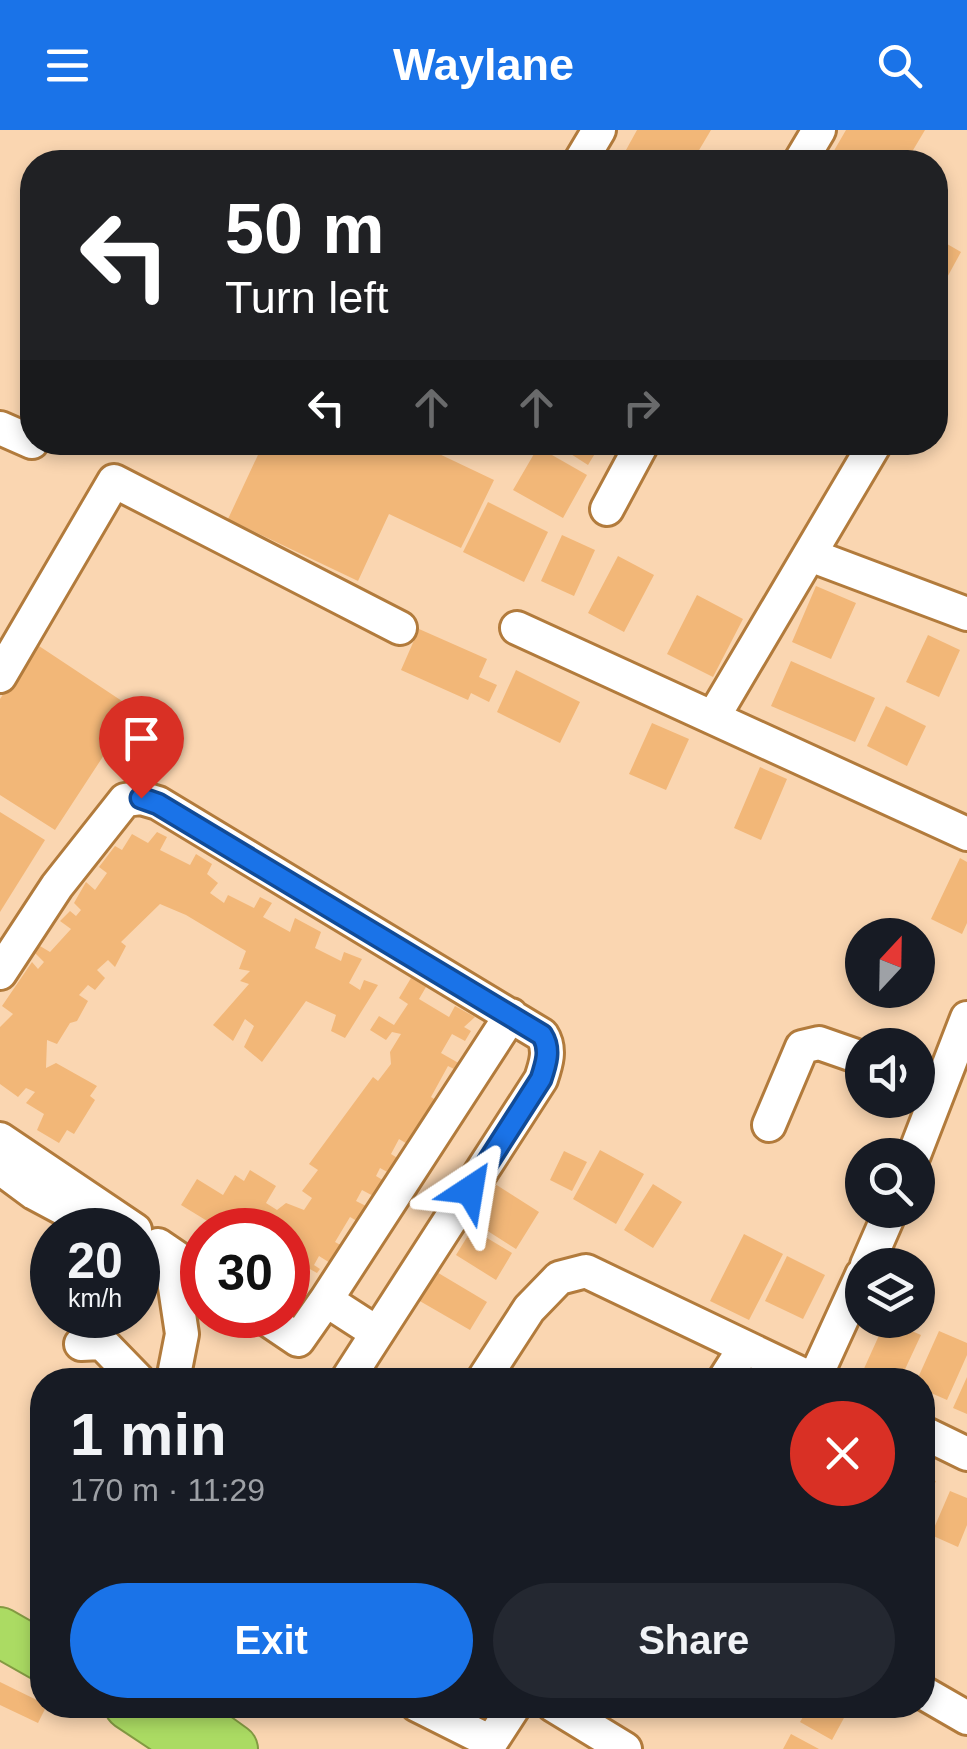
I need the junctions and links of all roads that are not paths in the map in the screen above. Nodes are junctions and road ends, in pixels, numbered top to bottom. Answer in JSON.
{"nodes":[{"id":1,"x":636,"y":455,"type":"edge"},
{"id":2,"x":868,"y":455,"type":"edge"},
{"id":3,"x":606,"y":509,"type":"dead end"},
{"id":4,"x":810,"y":554,"type":"junction"},
{"id":5,"x":967,"y":614,"type":"edge"},
{"id":6,"x":400,"y":628,"type":"dead end"},
{"id":7,"x":516,"y":628,"type":"dead end"},
{"id":8,"x":12,"y":632,"type":"edge"},
{"id":9,"x":0,"y":676,"type":"edge"},
{"id":10,"x":714,"y":716,"type":"junction"},
{"id":11,"x":967,"y":834,"type":"edge"},
{"id":12,"x":0,"y":973,"type":"edge"},
{"id":13,"x":511,"y":1015,"type":"junction"},
{"id":14,"x":967,"y":1018,"type":"edge"},
{"id":15,"x":845,"y":1052,"type":"edge"},
{"id":16,"x":935,"y":1072,"type":"edge"},
{"id":17,"x":768,"y":1125,"type":"dead end"},
{"id":18,"x":0,"y":1139,"type":"edge"},
{"id":19,"x":0,"y":1168,"type":"edge"},
{"id":20,"x":62,"y":1208,"type":"edge"},
{"id":21,"x":102,"y":1208,"type":"edge"},
{"id":22,"x":160,"y":1265,"type":"edge"},
{"id":23,"x":326,"y":1300,"type":"junction"},
{"id":24,"x":845,"y":1312,"type":"edge"},
{"id":25,"x":310,"y":1323,"type":"edge"},
{"id":26,"x":376,"y":1333,"type":"junction"},
{"id":27,"x":81,"y":1344,"type":"dead end"},
{"id":28,"x":746,"y":1347,"type":"junction"},
{"id":29,"x":126,"y":1368,"type":"edge"},
{"id":30,"x":175,"y":1368,"type":"edge"},
{"id":31,"x":355,"y":1368,"type":"edge"},
{"id":32,"x":491,"y":1368,"type":"edge"},
{"id":33,"x":732,"y":1368,"type":"edge"},
{"id":34,"x":789,"y":1368,"type":"edge"},
{"id":35,"x":819,"y":1368,"type":"edge"},
{"id":36,"x":935,"y":1438,"type":"edge"},
{"id":37,"x":967,"y":1454,"type":"edge"},
{"id":38,"x":0,"y":1604,"type":"edge"},
{"id":39,"x":30,"y":1621,"type":"edge"},
{"id":40,"x":0,"y":1632,"type":"edge"},
{"id":41,"x":30,"y":1649,"type":"edge"},
{"id":42,"x":935,"y":1700,"type":"edge"},
{"id":43,"x":149,"y":1718,"type":"edge"},
{"id":44,"x":190,"y":1718,"type":"edge"},
{"id":45,"x":440,"y":1718,"type":"edge"},
{"id":46,"x":506,"y":1718,"type":"edge"},
{"id":47,"x":574,"y":1718,"type":"edge"},
{"id":48,"x":967,"y":1718,"type":"edge"},
{"id":49,"x":488,"y":1746,"type":"edge"},
{"id":50,"x":195,"y":1749,"type":"edge"},
{"id":51,"x":234,"y":1749,"type":"edge"},
{"id":52,"x":625,"y":1749,"type":"edge"}],
"edges":[{"from":1,"to":3,"type":"street"},
{"from":2,"to":4,"type":"street"},
{"from":4,"to":5,"type":"street"},
{"from":4,"to":10,"type":"street"},
{"from":6,"to":8,"type":"street"},
{"from":7,"to":10,"type":"street"},
{"from":8,"to":9,"type":"street"},
{"from":10,"to":11,"type":"street"},
{"from":12,"to":13,"type":"street"},
{"from":13,"to":23,"type":"street"},
{"from":13,"to":26,"type":"street"},
{"from":14,"to":16,"type":"street"},
{"from":15,"to":17,"type":"street"},
{"from":18,"to":21,"type":"street"},
{"from":19,"to":20,"type":"street"},
{"from":22,"to":30,"type":"street"},
{"from":23,"to":25,"type":"street"},
{"from":23,"to":26,"type":"street"},
{"from":24,"to":35,"type":"street"},
{"from":26,"to":31,"type":"street"},
{"from":27,"to":29,"type":"street"},
{"from":28,"to":32,"type":"street"},
{"from":28,"to":33,"type":"street"},
{"from":28,"to":34,"type":"street"},
{"from":36,"to":37,"type":"street"},
{"from":38,"to":39,"type":"highway"},
{"from":40,"to":41,"type":"highway"},
{"from":42,"to":48,"type":"street"},
{"from":43,"to":50,"type":"highway"},
{"from":44,"to":51,"type":"highway"},
{"from":45,"to":49,"type":"street"},
{"from":46,"to":49,"type":"street"},
{"from":47,"to":52,"type":"street"}]}
